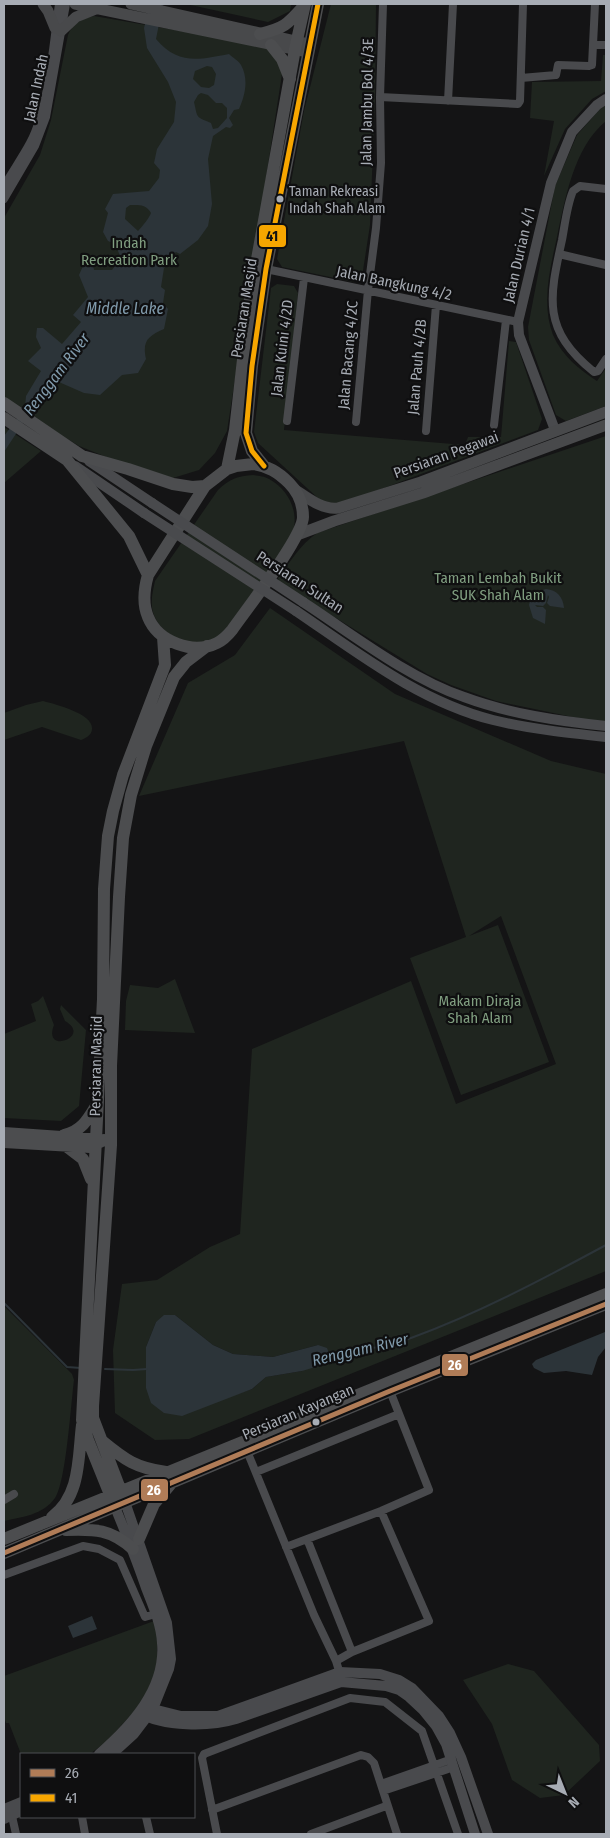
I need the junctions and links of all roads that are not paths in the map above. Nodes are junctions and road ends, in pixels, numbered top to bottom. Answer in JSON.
{"nodes":[{"id":1,"x":43,"y":4,"type":"edge"},
{"id":2,"x":58,"y":4,"type":"edge"},
{"id":3,"x":66,"y":4,"type":"edge"},
{"id":4,"x":75,"y":4,"type":"edge"},
{"id":5,"x":310,"y":4,"type":"edge"},
{"id":6,"x":383,"y":4,"type":"edge"},
{"id":7,"x":452,"y":4,"type":"edge"},
{"id":8,"x":523,"y":4,"type":"edge"},
{"id":9,"x":594,"y":4,"type":"edge"},
{"id":10,"x":98,"y":9,"type":"junction"},
{"id":11,"x":137,"y":9,"type":"edge"},
{"id":12,"x":171,"y":18,"type":"junction"},
{"id":13,"x":58,"y":30,"type":"junction"},
{"id":14,"x":260,"y":34,"type":"junction"},
{"id":15,"x":271,"y":44,"type":"junction"},
{"id":16,"x":593,"y":45,"type":"junction"},
{"id":17,"x":606,"y":45,"type":"edge"},
{"id":18,"x":302,"y":46,"type":"junction"},
{"id":19,"x":521,"y":78,"type":"junction"},
{"id":20,"x":290,"y":79,"type":"junction"},
{"id":21,"x":380,"y":97,"type":"junction"},
{"id":22,"x":606,"y":99,"type":"edge"},
{"id":23,"x":448,"y":100,"type":"junction"},
{"id":24,"x":4,"y":186,"type":"edge"},
{"id":25,"x":606,"y":189,"type":"edge"},
{"id":26,"x":4,"y":199,"type":"edge"},
{"id":27,"x":559,"y":254,"type":"junction"},
{"id":28,"x":606,"y":265,"type":"edge"},
{"id":29,"x":266,"y":269,"type":"junction"},
{"id":30,"x":304,"y":278,"type":"junction"},
{"id":31,"x":368,"y":290,"type":"junction"},
{"id":32,"x":436,"y":305,"type":"junction"},
{"id":33,"x":506,"y":320,"type":"junction"},
{"id":34,"x":518,"y":322,"type":"junction"},
{"id":35,"x":606,"y":359,"type":"edge"},
{"id":36,"x":4,"y":403,"type":"edge"},
{"id":37,"x":606,"y":412,"type":"edge"},
{"id":38,"x":4,"y":418,"type":"edge"},
{"id":39,"x":287,"y":421,"type":"dead end"},
{"id":40,"x":356,"y":422,"type":"dead end"},
{"id":41,"x":494,"y":425,"type":"dead end"},
{"id":42,"x":606,"y":425,"type":"edge"},
{"id":43,"x":555,"y":430,"type":"junction"},
{"id":44,"x":426,"y":431,"type":"dead end"},
{"id":45,"x":45,"y":438,"type":"junction"},
{"id":46,"x":82,"y":456,"type":"junction"},
{"id":47,"x":67,"y":460,"type":"junction"},
{"id":48,"x":264,"y":466,"type":"junction"},
{"id":49,"x":227,"y":469,"type":"junction"},
{"id":50,"x":205,"y":486,"type":"junction"},
{"id":51,"x":297,"y":491,"type":"junction"},
{"id":52,"x":297,"y":536,"type":"junction"},
{"id":53,"x":148,"y":575,"type":"junction"},
{"id":54,"x":163,"y":637,"type":"junction"},
{"id":55,"x":207,"y":646,"type":"junction"},
{"id":56,"x":606,"y":726,"type":"edge"},
{"id":57,"x":606,"y":737,"type":"edge"},
{"id":58,"x":111,"y":1066,"type":"junction"},
{"id":59,"x":97,"y":1104,"type":"junction"},
{"id":60,"x":4,"y":1133,"type":"edge"},
{"id":61,"x":62,"y":1141,"type":"junction"},
{"id":62,"x":4,"y":1142,"type":"edge"},
{"id":63,"x":97,"y":1144,"type":"junction"},
{"id":64,"x":93,"y":1184,"type":"junction"},
{"id":65,"x":107,"y":1191,"type":"junction"},
{"id":66,"x":606,"y":1294,"type":"edge"},
{"id":67,"x":606,"y":1304,"type":"edge"},
{"id":68,"x":390,"y":1391,"type":"junction"},
{"id":69,"x":399,"y":1414,"type":"junction"},
{"id":70,"x":82,"y":1420,"type":"junction"},
{"id":71,"x":100,"y":1439,"type":"junction"},
{"id":72,"x":248,"y":1451,"type":"junction"},
{"id":73,"x":256,"y":1472,"type":"junction"},
{"id":74,"x":170,"y":1478,"type":"junction"},
{"id":75,"x":14,"y":1494,"type":"dead end"},
{"id":76,"x":118,"y":1499,"type":"junction"},
{"id":77,"x":4,"y":1500,"type":"edge"},
{"id":78,"x":381,"y":1511,"type":"junction"},
{"id":79,"x":49,"y":1527,"type":"junction"},
{"id":80,"x":4,"y":1539,"type":"edge"},
{"id":81,"x":307,"y":1539,"type":"junction"},
{"id":82,"x":136,"y":1544,"type":"junction"},
{"id":83,"x":286,"y":1547,"type":"junction"},
{"id":84,"x":4,"y":1553,"type":"edge"},
{"id":85,"x":4,"y":1575,"type":"edge"},
{"id":86,"x":159,"y":1612,"type":"junction"},
{"id":87,"x":352,"y":1652,"type":"junction"},
{"id":88,"x":336,"y":1661,"type":"junction"},
{"id":89,"x":340,"y":1677,"type":"junction"},
{"id":90,"x":147,"y":1711,"type":"junction"},
{"id":91,"x":100,"y":1753,"type":"edge"},
{"id":92,"x":113,"y":1753,"type":"edge"},
{"id":93,"x":453,"y":1763,"type":"junction"},
{"id":94,"x":433,"y":1766,"type":"junction"},
{"id":95,"x":436,"y":1774,"type":"junction"},
{"id":96,"x":382,"y":1788,"type":"junction"},
{"id":97,"x":20,"y":1803,"type":"edge"},
{"id":98,"x":386,"y":1806,"type":"junction"},
{"id":99,"x":212,"y":1810,"type":"junction"},
{"id":100,"x":10,"y":1813,"type":"edge"},
{"id":101,"x":82,"y":1818,"type":"edge"},
{"id":102,"x":146,"y":1818,"type":"edge"},
{"id":103,"x":15,"y":1831,"type":"edge"},
{"id":104,"x":85,"y":1834,"type":"edge"},
{"id":105,"x":150,"y":1834,"type":"edge"},
{"id":106,"x":217,"y":1834,"type":"edge"},
{"id":107,"x":311,"y":1834,"type":"edge"},
{"id":108,"x":397,"y":1834,"type":"edge"},
{"id":109,"x":458,"y":1834,"type":"edge"},
{"id":110,"x":475,"y":1834,"type":"edge"},
{"id":111,"x":488,"y":1834,"type":"edge"}],
"edges":[{"from":1,"to":13,"type":"main road"},
{"from":2,"to":13,"type":"street","name":"Jalan Indah"},
{"from":3,"to":13,"type":"street","name":"Jalan Indah"},
{"from":4,"to":10,"type":"main road"},
{"from":5,"to":14,"type":"main road"},
{"from":5,"to":18,"type":"main road","name":"Persiaran Masjid"},
{"from":6,"to":21,"type":"street","name":"Jalan Jambu Bol 4/3E"},
{"from":7,"to":23,"type":"street"},
{"from":8,"to":19,"type":"street"},
{"from":9,"to":16,"type":"street"},
{"from":10,"to":11,"type":"main road"},
{"from":10,"to":13,"type":"main road"},
{"from":11,"to":12,"type":"main road"},
{"from":12,"to":14,"type":"main road"},
{"from":12,"to":15,"type":"main road"},
{"from":13,"to":24,"type":"street","name":"Jalan Indah"},
{"from":13,"to":26,"type":"street","name":"Jalan Indah"},
{"from":14,"to":18,"type":"main road"},
{"from":15,"to":18,"type":"main road"},
{"from":15,"to":20,"type":"main road"},
{"from":16,"to":17,"type":"street"},
{"from":16,"to":19,"type":"street"},
{"from":18,"to":20,"type":"main road","name":"Persiaran Masjid"},
{"from":18,"to":29,"type":"main road","name":"Persiaran Masjid"},
{"from":19,"to":23,"type":"street"},
{"from":20,"to":49,"type":"main road","name":"Persiaran Masjid"},
{"from":21,"to":23,"type":"street"},
{"from":21,"to":31,"type":"street","name":"Jalan Jambu Bol 4/3E"},
{"from":22,"to":34,"type":"street","name":"Jalan Durian 4/1"},
{"from":25,"to":27,"type":"street"},
{"from":27,"to":28,"type":"street"},
{"from":27,"to":35,"type":"street"},
{"from":29,"to":30,"type":"street","name":"Jalan Bangkung 4/2"},
{"from":29,"to":48,"type":"main road","name":"Persiaran Masjid"},
{"from":30,"to":31,"type":"street","name":"Jalan Bangkung 4/2"},
{"from":30,"to":39,"type":"street","name":"Jalan Kuini 4/2D"},
{"from":31,"to":32,"type":"street","name":"Jalan Bangkung 4/2"},
{"from":31,"to":40,"type":"street","name":"Jalan Bacang 4/2C"},
{"from":32,"to":33,"type":"street","name":"Jalan Bangkung 4/2"},
{"from":32,"to":44,"type":"street","name":"Jalan Pauh 4/2B"},
{"from":33,"to":34,"type":"street","name":"Jalan Bangkung 4/2"},
{"from":33,"to":41,"type":"street"},
{"from":34,"to":43,"type":"street","name":"Jalan Durian 4/1"},
{"from":36,"to":45,"type":"main road","name":"Persiaran Sultan"},
{"from":37,"to":43,"type":"main road","name":"Persiaran Pegawai"},
{"from":38,"to":45,"type":"main road","name":"Persiaran Sultan"},
{"from":42,"to":52,"type":"main road","name":"Persiaran Pegawai"},
{"from":43,"to":51,"type":"main road","name":"Persiaran Pegawai"},
{"from":45,"to":46,"type":"main road","name":"Persiaran Sultan"},
{"from":45,"to":47,"type":"main road","name":"Persiaran Sultan"},
{"from":46,"to":50,"type":"main road"},
{"from":46,"to":56,"type":"street","name":"Persiaran Sultan","bridge":true},
{"from":47,"to":53,"type":"main road"},
{"from":47,"to":57,"type":"street","name":"Persiaran Sultan","bridge":true},
{"from":48,"to":49,"type":"main road"},
{"from":48,"to":51,"type":"main road"},
{"from":49,"to":50,"type":"main road"},
{"from":50,"to":53,"type":"main road"},
{"from":51,"to":52,"type":"main road"},
{"from":52,"to":55,"type":"main road","name":"Persiaran Masjid"},
{"from":53,"to":54,"type":"main road"},
{"from":54,"to":55,"type":"main road"},
{"from":54,"to":59,"type":"main road","name":"Persiaran Masjid"},
{"from":55,"to":58,"type":"main road","name":"Persiaran Masjid"},
{"from":58,"to":63,"type":"main road"},
{"from":58,"to":65,"type":"main road","name":"Persiaran Masjid"},
{"from":59,"to":61,"type":"main road"},
{"from":59,"to":63,"type":"main road","name":"Persiaran Masjid"},
{"from":60,"to":61,"type":"main road"},
{"from":61,"to":62,"type":"main road"},
{"from":61,"to":63,"type":"main road"},
{"from":61,"to":64,"type":"main road"},
{"from":63,"to":64,"type":"main road","name":"Persiaran Masjid"},
{"from":63,"to":65,"type":"main road"},
{"from":64,"to":70,"type":"main road","name":"Persiaran Masjid"},
{"from":65,"to":71,"type":"main road","name":"Persiaran Masjid"},
{"from":66,"to":74,"type":"main road","name":"Persiaran Kayangan"},
{"from":67,"to":68,"type":"main road","name":"Persiaran Kayangan"},
{"from":68,"to":69,"type":"street"},
{"from":68,"to":72,"type":"main road","name":"Persiaran Kayangan"},
{"from":69,"to":73,"type":"street"},
{"from":69,"to":78,"type":"street"},
{"from":70,"to":76,"type":"main road","name":"Persiaran Masjid"},
{"from":70,"to":79,"type":"main road"},
{"from":71,"to":74,"type":"main road"},
{"from":71,"to":76,"type":"main road","name":"Persiaran Masjid"},
{"from":72,"to":73,"type":"street"},
{"from":72,"to":74,"type":"main road","name":"Persiaran Kayangan"},
{"from":73,"to":83,"type":"street"},
{"from":74,"to":76,"type":"main road","name":"Persiaran Kayangan"},
{"from":74,"to":82,"type":"main road"},
{"from":75,"to":77,"type":"street"},
{"from":76,"to":79,"type":"main road","name":"Persiaran Kayangan"},
{"from":76,"to":82,"type":"street"},
{"from":78,"to":81,"type":"street"},
{"from":78,"to":87,"type":"street"},
{"from":79,"to":80,"type":"main road","name":"Persiaran Kayangan"},
{"from":79,"to":82,"type":"main road"},
{"from":79,"to":84,"type":"main road","name":"Persiaran Kayangan"},
{"from":81,"to":83,"type":"street"},
{"from":81,"to":87,"type":"street"},
{"from":82,"to":86,"type":"street"},
{"from":83,"to":88,"type":"street"},
{"from":85,"to":86,"type":"street"},
{"from":86,"to":90,"type":"street"},
{"from":87,"to":88,"type":"street"},
{"from":88,"to":89,"type":"street"},
{"from":89,"to":90,"type":"street"},
{"from":89,"to":93,"type":"street"},
{"from":89,"to":111,"type":"street"},
{"from":90,"to":91,"type":"street"},
{"from":90,"to":92,"type":"street"},
{"from":93,"to":94,"type":"street"},
{"from":93,"to":95,"type":"street"},
{"from":93,"to":110,"type":"street"},
{"from":94,"to":95,"type":"street"},
{"from":94,"to":96,"type":"street"},
{"from":94,"to":99,"type":"street"},
{"from":95,"to":96,"type":"street"},
{"from":95,"to":109,"type":"street"},
{"from":96,"to":98,"type":"street"},
{"from":96,"to":99,"type":"street"},
{"from":97,"to":100,"type":"street"},
{"from":98,"to":107,"type":"street"},
{"from":98,"to":108,"type":"street"},
{"from":99,"to":106,"type":"street"},
{"from":100,"to":103,"type":"street"},
{"from":101,"to":104,"type":"street"},
{"from":102,"to":105,"type":"street"}]}
